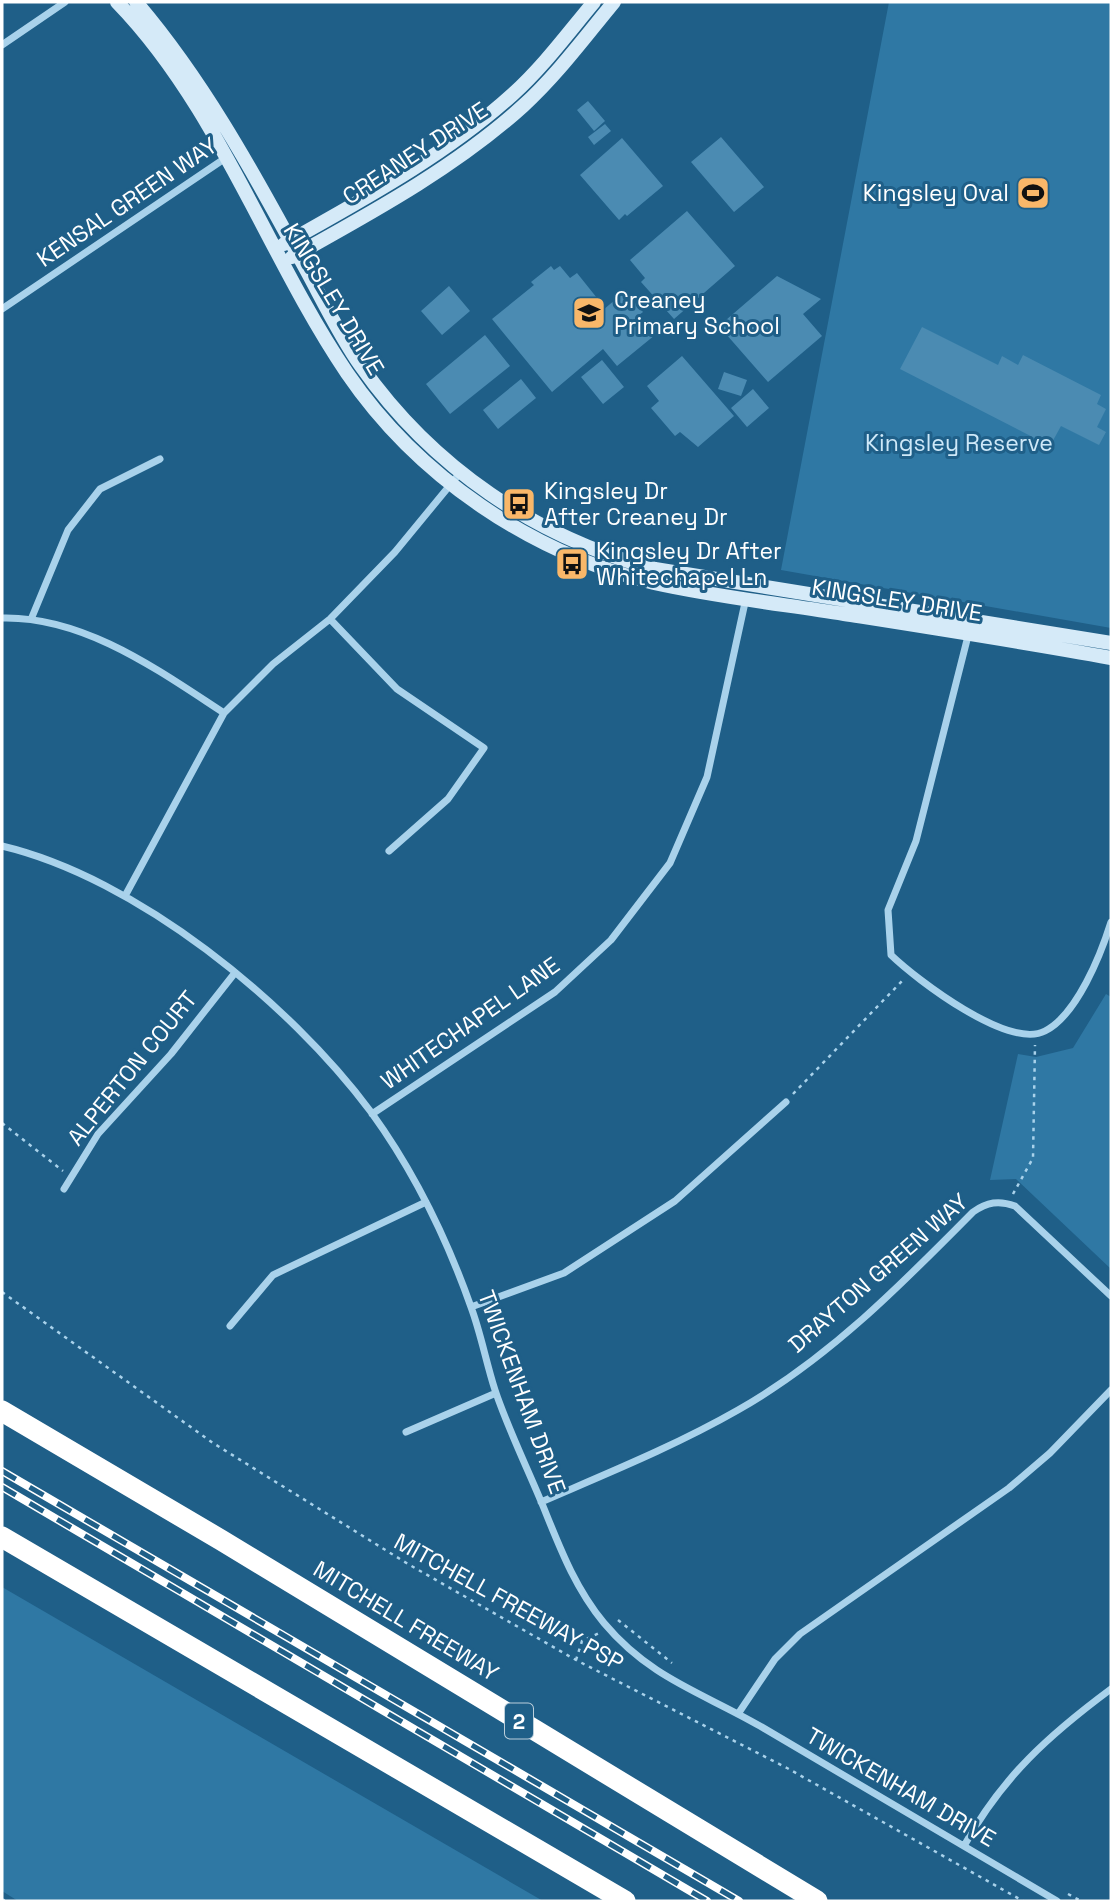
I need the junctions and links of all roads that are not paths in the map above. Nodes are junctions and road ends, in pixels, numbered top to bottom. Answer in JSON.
{"nodes":[{"id":1,"x":65,"y":2,"type":"edge"},
{"id":2,"x":117,"y":2,"type":"edge"},
{"id":3,"x":136,"y":2,"type":"edge"},
{"id":4,"x":594,"y":2,"type":"edge"},
{"id":5,"x":614,"y":2,"type":"edge"},
{"id":6,"x":2,"y":45,"type":"edge"},
{"id":7,"x":238,"y":150,"type":"junction"},
{"id":8,"x":225,"y":158,"type":"junction"},
{"id":9,"x":290,"y":240,"type":"junction"},
{"id":10,"x":276,"y":248,"type":"junction"},
{"id":11,"x":298,"y":254,"type":"junction"},
{"id":12,"x":283,"y":262,"type":"junction"},
{"id":13,"x":2,"y":309,"type":"edge"},
{"id":14,"x":160,"y":459,"type":"dead end"},
{"id":15,"x":455,"y":478,"type":"junction"},
{"id":16,"x":748,"y":583,"type":"junction"},
{"id":17,"x":745,"y":599,"type":"junction"},
{"id":18,"x":32,"y":617,"type":"junction"},
{"id":19,"x":2,"y":618,"type":"edge"},
{"id":20,"x":330,"y":619,"type":"junction"},
{"id":21,"x":970,"y":628,"type":"junction"},
{"id":22,"x":1111,"y":643,"type":"edge"},
{"id":23,"x":1111,"y":658,"type":"edge"},
{"id":24,"x":225,"y":713,"type":"junction"},
{"id":25,"x":2,"y":846,"type":"edge"},
{"id":26,"x":388,"y":851,"type":"dead end"},
{"id":27,"x":125,"y":896,"type":"junction"},
{"id":28,"x":1111,"y":922,"type":"edge"},
{"id":29,"x":234,"y":974,"type":"junction"},
{"id":30,"x":786,"y":1102,"type":"road end"},
{"id":31,"x":372,"y":1114,"type":"junction"},
{"id":32,"x":64,"y":1189,"type":"dead end"},
{"id":33,"x":426,"y":1202,"type":"junction"},
{"id":34,"x":1111,"y":1296,"type":"edge"},
{"id":35,"x":471,"y":1307,"type":"junction"},
{"id":36,"x":230,"y":1325,"type":"dead end"},
{"id":37,"x":1111,"y":1390,"type":"edge"},
{"id":38,"x":496,"y":1393,"type":"junction"},
{"id":39,"x":2,"y":1410,"type":"edge"},
{"id":40,"x":406,"y":1432,"type":"dead end"},
{"id":41,"x":541,"y":1502,"type":"junction"},
{"id":42,"x":2,"y":1537,"type":"edge"},
{"id":43,"x":1111,"y":1689,"type":"edge"},
{"id":44,"x":738,"y":1714,"type":"junction"},
{"id":45,"x":964,"y":1846,"type":"junction"},
{"id":46,"x":625,"y":1901,"type":"edge"},
{"id":47,"x":817,"y":1901,"type":"edge"},
{"id":48,"x":1057,"y":1901,"type":"edge"}],
"edges":[{"from":1,"to":6,"type":"street"},
{"from":2,"to":8,"type":"main road","name":"KINGSLEY DRIVE"},
{"from":3,"to":7,"type":"main road","name":"KINGSLEY DRIVE"},
{"from":4,"to":9,"type":"main road","name":"CREANEY DRIVE"},
{"from":5,"to":11,"type":"main road","name":"CREANEY DRIVE"},
{"from":7,"to":8,"type":"street","name":"KENSAL GREEN WAY"},
{"from":7,"to":9,"type":"main road","name":"KINGSLEY DRIVE"},
{"from":8,"to":10,"type":"main road","name":"KINGSLEY DRIVE"},
{"from":8,"to":13,"type":"street","name":"KENSAL GREEN WAY"},
{"from":9,"to":10,"type":"main road","name":"CREANEY DRIVE"},
{"from":9,"to":11,"type":"main road","name":"KINGSLEY DRIVE"},
{"from":10,"to":12,"type":"main road","name":"KINGSLEY DRIVE"},
{"from":11,"to":12,"type":"main road","name":"CREANEY DRIVE"},
{"from":11,"to":15,"type":"main road","name":"KINGSLEY DRIVE"},
{"from":12,"to":15,"type":"main road","name":"KINGSLEY DRIVE"},
{"from":14,"to":18,"type":"street"},
{"from":15,"to":16,"type":"main road","name":"KINGSLEY DRIVE"},
{"from":15,"to":17,"type":"main road","name":"KINGSLEY DRIVE"},
{"from":15,"to":20,"type":"street"},
{"from":16,"to":17,"type":"street","name":"WHITECHAPEL LANE"},
{"from":16,"to":21,"type":"main road","name":"KINGSLEY DRIVE"},
{"from":17,"to":21,"type":"main road","name":"KINGSLEY DRIVE"},
{"from":17,"to":31,"type":"street","name":"WHITECHAPEL LANE"},
{"from":18,"to":19,"type":"street"},
{"from":18,"to":24,"type":"street"},
{"from":20,"to":24,"type":"street"},
{"from":20,"to":26,"type":"street"},
{"from":21,"to":22,"type":"main road","name":"KINGSLEY DRIVE"},
{"from":21,"to":23,"type":"main road","name":"KINGSLEY DRIVE"},
{"from":21,"to":28,"type":"street"},
{"from":24,"to":27,"type":"street"},
{"from":25,"to":27,"type":"street","name":"TWICKENHAM DRIVE"},
{"from":27,"to":29,"type":"street","name":"TWICKENHAM DRIVE"},
{"from":29,"to":31,"type":"street","name":"TWICKENHAM DRIVE"},
{"from":29,"to":32,"type":"street","name":"ALPERTON COURT"},
{"from":30,"to":35,"type":"street"},
{"from":31,"to":33,"type":"street","name":"TWICKENHAM DRIVE"},
{"from":33,"to":35,"type":"street","name":"TWICKENHAM DRIVE"},
{"from":33,"to":36,"type":"street"},
{"from":34,"to":41,"type":"street","name":"DRAYTON GREEN WAY"},
{"from":35,"to":38,"type":"street","name":"TWICKENHAM DRIVE"},
{"from":37,"to":44,"type":"street"},
{"from":38,"to":40,"type":"street"},
{"from":38,"to":41,"type":"street","name":"TWICKENHAM DRIVE"},
{"from":39,"to":47,"type":"highway","name":"MITCHELL FREEWAY","number":"2"},
{"from":41,"to":44,"type":"street","name":"TWICKENHAM DRIVE"},
{"from":42,"to":46,"type":"highway"},
{"from":43,"to":45,"type":"street"},
{"from":44,"to":45,"type":"street","name":"TWICKENHAM DRIVE"},
{"from":45,"to":48,"type":"street","name":"TWICKENHAM DRIVE"}]}
